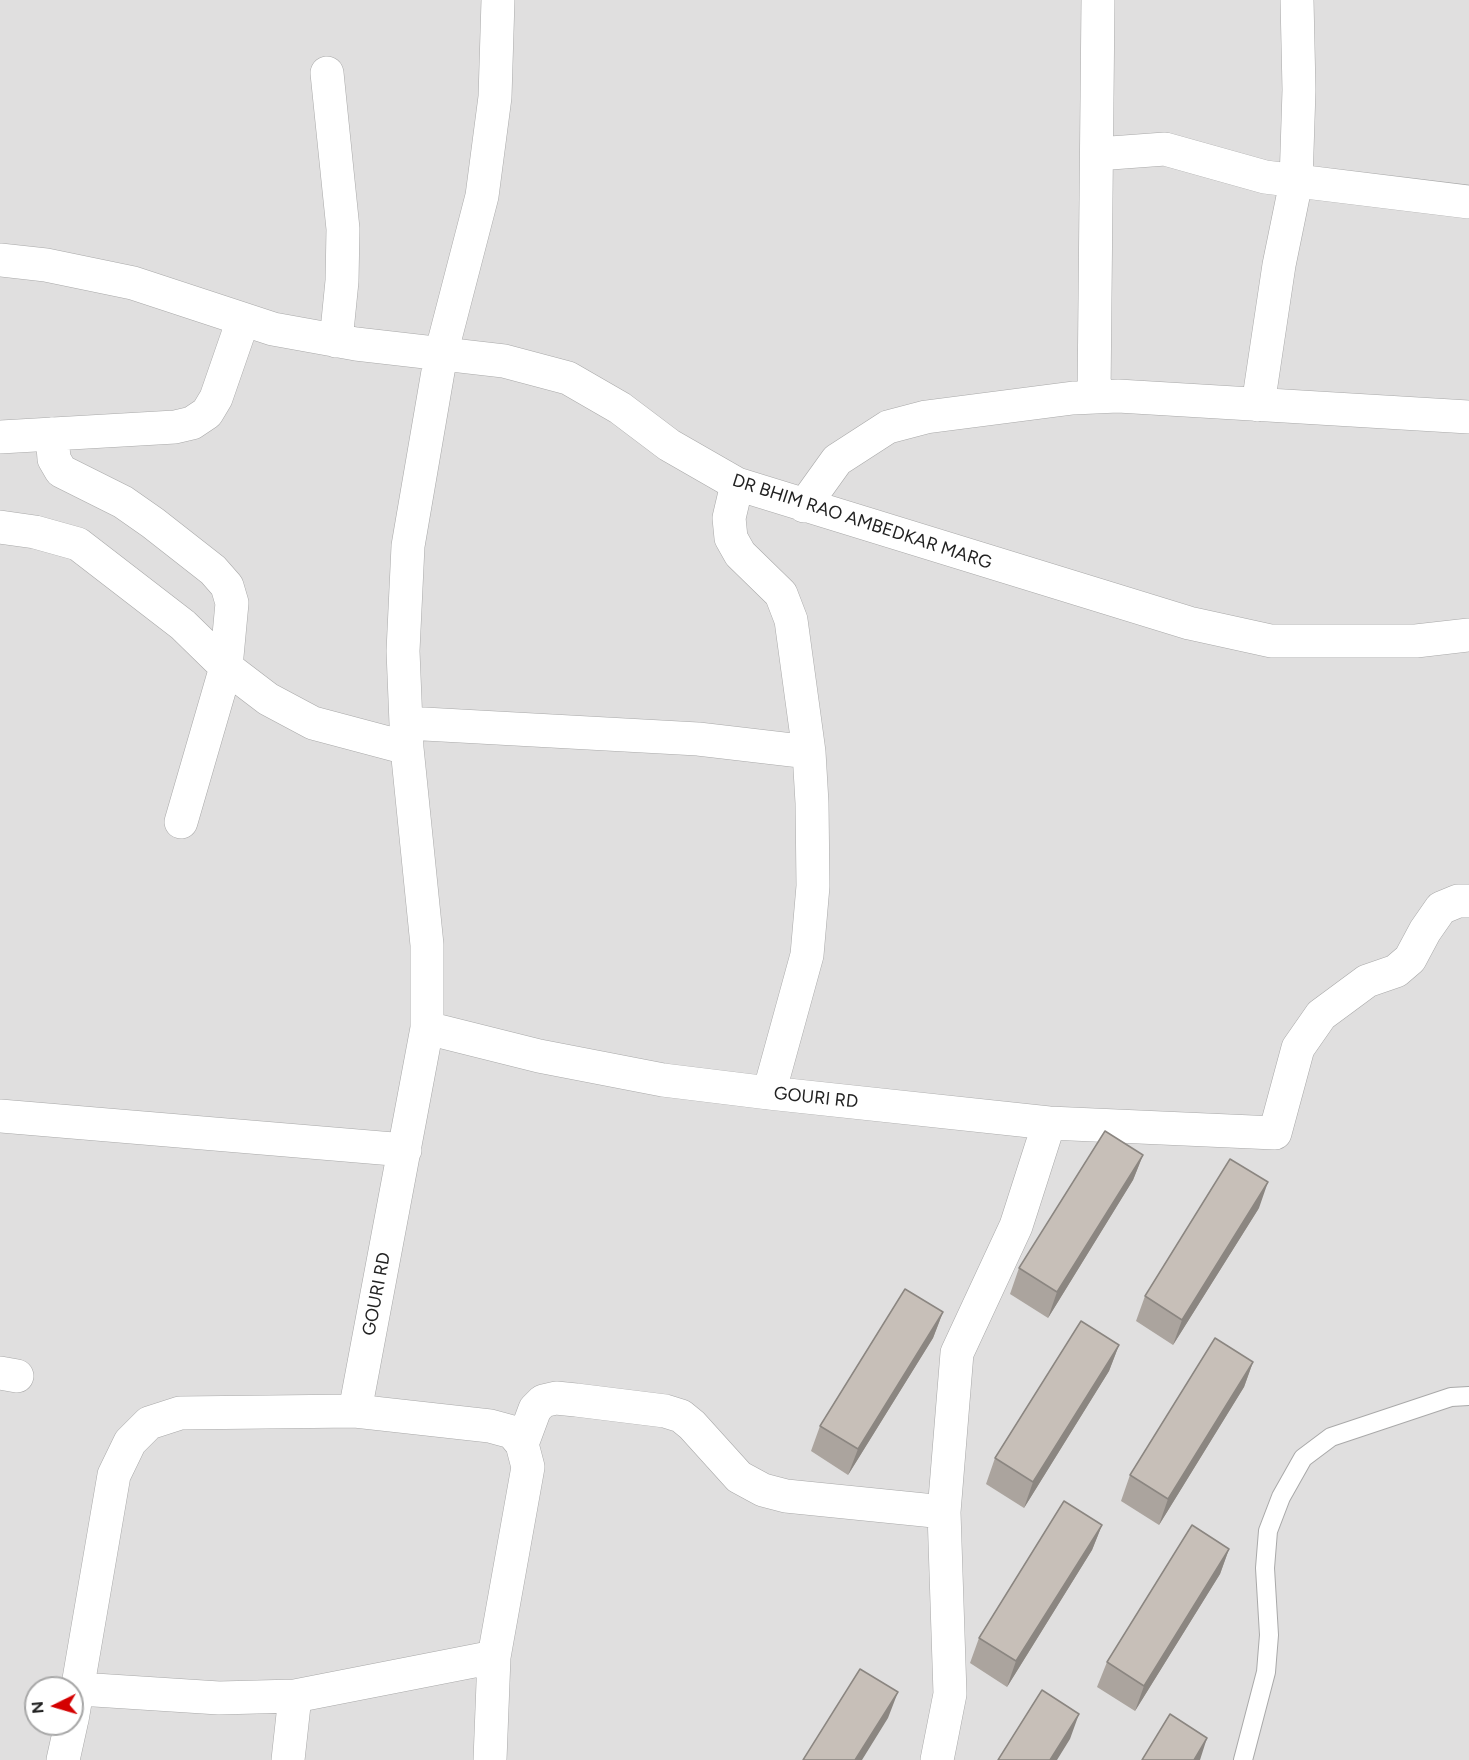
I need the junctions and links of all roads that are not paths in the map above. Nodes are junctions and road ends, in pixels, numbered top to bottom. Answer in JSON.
{"nodes":[{"id":1,"x":498,"y":0,"type":"edge"},
{"id":2,"x":1098,"y":0,"type":"edge"},
{"id":3,"x":1297,"y":0,"type":"edge"},
{"id":4,"x":327,"y":73,"type":"dead end"},
{"id":5,"x":1097,"y":154,"type":"junction"},
{"id":6,"x":1296,"y":182,"type":"junction"},
{"id":7,"x":1469,"y":202,"type":"edge"},
{"id":8,"x":0,"y":260,"type":"edge"},
{"id":9,"x":243,"y":320,"type":"junction"},
{"id":10,"x":336,"y":341,"type":"junction"},
{"id":11,"x":441,"y":354,"type":"junction"},
{"id":12,"x":1094,"y":397,"type":"junction"},
{"id":13,"x":1258,"y":405,"type":"junction"},
{"id":14,"x":1469,"y":417,"type":"edge"},
{"id":15,"x":52,"y":434,"type":"junction"},
{"id":16,"x":0,"y":437,"type":"edge"},
{"id":17,"x":737,"y":484,"type":"junction"},
{"id":18,"x":804,"y":506,"type":"junction"},
{"id":19,"x":0,"y":527,"type":"edge"},
{"id":20,"x":1469,"y":635,"type":"edge"},
{"id":21,"x":226,"y":667,"type":"junction"},
{"id":22,"x":407,"y":736,"type":"junction"},
{"id":23,"x":809,"y":752,"type":"junction"},
{"id":24,"x":181,"y":822,"type":"dead end"},
{"id":25,"x":1469,"y":902,"type":"edge"},
{"id":26,"x":428,"y":1028,"type":"junction"},
{"id":27,"x":769,"y":1093,"type":"junction"},
{"id":28,"x":0,"y":1116,"type":"edge"},
{"id":29,"x":1049,"y":1123,"type":"junction"},
{"id":30,"x":405,"y":1150,"type":"junction"},
{"id":31,"x":1469,"y":1396,"type":"edge"},
{"id":32,"x":355,"y":1411,"type":"junction"},
{"id":33,"x":522,"y":1444,"type":"junction"},
{"id":34,"x":944,"y":1512,"type":"junction"},
{"id":35,"x":494,"y":1657,"type":"junction"},
{"id":36,"x":81,"y":1676,"type":"edge"},
{"id":37,"x":84,"y":1689,"type":"edge"},
{"id":38,"x":295,"y":1696,"type":"junction"},
{"id":39,"x":69,"y":1736,"type":"edge"},
{"id":40,"x":63,"y":1760,"type":"edge"},
{"id":41,"x":288,"y":1760,"type":"edge"},
{"id":42,"x":490,"y":1760,"type":"edge"},
{"id":43,"x":937,"y":1760,"type":"edge"},
{"id":44,"x":1243,"y":1760,"type":"edge"}],
"edges":[{"from":1,"to":11,"type":"street"},
{"from":2,"to":5,"type":"street"},
{"from":3,"to":6,"type":"street"},
{"from":4,"to":10,"type":"street"},
{"from":5,"to":6,"type":"street"},
{"from":5,"to":12,"type":"street"},
{"from":6,"to":7,"type":"street"},
{"from":6,"to":13,"type":"street"},
{"from":8,"to":9,"type":"street","name":"DR BHIM RAO AMBEDKAR MARG"},
{"from":9,"to":10,"type":"street","name":"DR BHIM RAO AMBEDKAR MARG"},
{"from":9,"to":15,"type":"street"},
{"from":10,"to":11,"type":"street","name":"DR BHIM RAO AMBEDKAR MARG"},
{"from":11,"to":17,"type":"street","name":"DR BHIM RAO AMBEDKAR MARG"},
{"from":11,"to":22,"type":"street"},
{"from":12,"to":13,"type":"street"},
{"from":12,"to":18,"type":"street"},
{"from":13,"to":14,"type":"street"},
{"from":15,"to":16,"type":"street"},
{"from":15,"to":21,"type":"street"},
{"from":17,"to":18,"type":"street","name":"DR BHIM RAO AMBEDKAR MARG"},
{"from":17,"to":23,"type":"street"},
{"from":18,"to":20,"type":"street","name":"DR BHIM RAO AMBEDKAR MARG"},
{"from":19,"to":21,"type":"street"},
{"from":21,"to":22,"type":"street"},
{"from":21,"to":24,"type":"street"},
{"from":22,"to":23,"type":"street"},
{"from":22,"to":26,"type":"street"},
{"from":23,"to":27,"type":"street"},
{"from":25,"to":29,"type":"street","name":"GOURI RD"},
{"from":26,"to":27,"type":"street","name":"GOURI RD"},
{"from":26,"to":30,"type":"street","name":"GOURI RD"},
{"from":27,"to":29,"type":"street","name":"GOURI RD"},
{"from":28,"to":30,"type":"street"},
{"from":29,"to":34,"type":"street"},
{"from":30,"to":32,"type":"street","name":"GOURI RD"},
{"from":31,"to":44,"type":"lane"},
{"from":32,"to":33,"type":"street"},
{"from":32,"to":36,"type":"street"},
{"from":33,"to":34,"type":"street"},
{"from":33,"to":35,"type":"street"},
{"from":34,"to":43,"type":"street"},
{"from":35,"to":38,"type":"street"},
{"from":35,"to":42,"type":"street"},
{"from":37,"to":38,"type":"street"},
{"from":38,"to":41,"type":"street"},
{"from":39,"to":40,"type":"street"}]}
